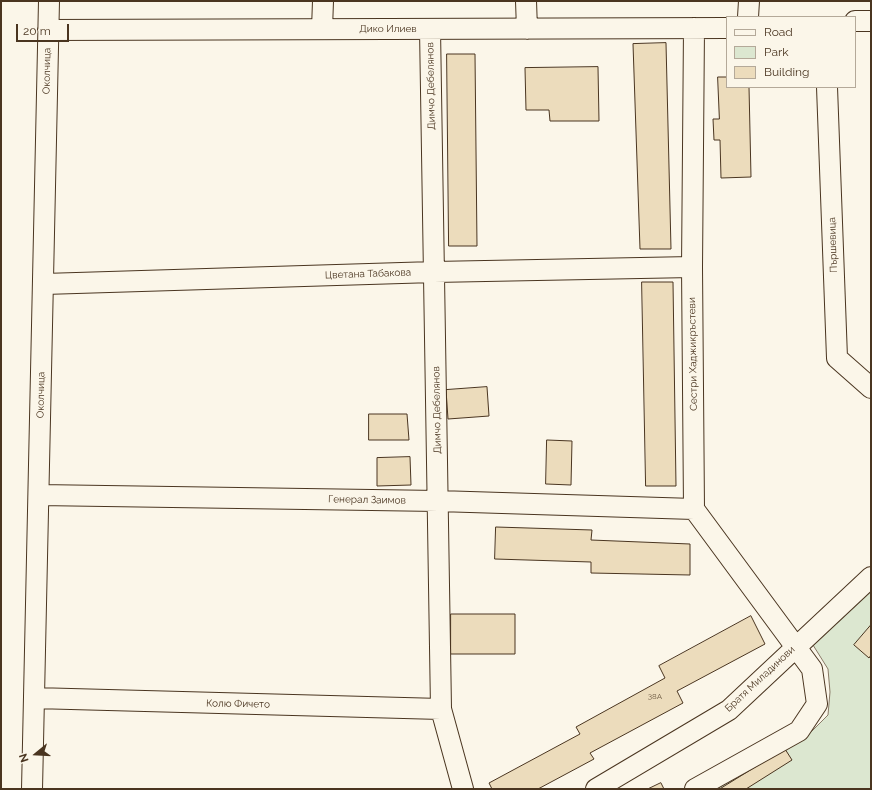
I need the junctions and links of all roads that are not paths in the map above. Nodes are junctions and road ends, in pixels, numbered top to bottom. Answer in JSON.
{"nodes":[{"id":1,"x":48,"y":1,"type":"edge"},
{"id":2,"x":323,"y":1,"type":"edge"},
{"id":3,"x":526,"y":1,"type":"edge"},
{"id":4,"x":749,"y":1,"type":"edge"},
{"id":5,"x":748,"y":16,"type":"edge"},
{"id":6,"x":856,"y":21,"type":"edge"},
{"id":7,"x":871,"y":21,"type":"edge"},
{"id":8,"x":527,"y":28,"type":"junction"},
{"id":9,"x":694,"y":28,"type":"junction"},
{"id":10,"x":726,"y":28,"type":"edge"},
{"id":11,"x":322,"y":29,"type":"junction"},
{"id":12,"x":430,"y":29,"type":"junction"},
{"id":13,"x":48,"y":30,"type":"junction"},
{"id":14,"x":827,"y":88,"type":"edge"},
{"id":15,"x":692,"y":267,"type":"junction"},
{"id":16,"x":434,"y":272,"type":"junction"},
{"id":17,"x":44,"y":284,"type":"junction"},
{"id":18,"x":871,"y":388,"type":"edge"},
{"id":19,"x":39,"y":495,"type":"junction"},
{"id":20,"x":438,"y":501,"type":"junction"},
{"id":21,"x":694,"y":509,"type":"junction"},
{"id":22,"x":871,"y":577,"type":"edge"},
{"id":23,"x":796,"y":646,"type":"junction"},
{"id":24,"x":34,"y":698,"type":"junction"},
{"id":25,"x":441,"y":708,"type":"junction"},
{"id":26,"x":32,"y":789,"type":"edge"},
{"id":27,"x":463,"y":789,"type":"edge"},
{"id":28,"x":596,"y":789,"type":"edge"},
{"id":29,"x":695,"y":789,"type":"edge"}],
"edges":[{"from":1,"to":13,"type":"street","name":"Околчица"},
{"from":2,"to":11,"type":"street"},
{"from":3,"to":8,"type":"street"},
{"from":4,"to":5,"type":"street"},
{"from":6,"to":7,"type":"street"},
{"from":8,"to":9,"type":"street","name":"Дико Илиев"},
{"from":8,"to":12,"type":"street","name":"Дико Илиев"},
{"from":9,"to":10,"type":"street","name":"Дико Илиев"},
{"from":9,"to":15,"type":"street","name":"Сестри Хаджикръстеви"},
{"from":11,"to":12,"type":"street","name":"Дико Илиев"},
{"from":11,"to":13,"type":"street","name":"Дико Илиев"},
{"from":12,"to":16,"type":"street","name":"Димчо Дебелянов"},
{"from":13,"to":17,"type":"street","name":"Околчица"},
{"from":14,"to":18,"type":"street","name":"Пършевица"},
{"from":15,"to":16,"type":"street","name":"Цветана Табакова"},
{"from":15,"to":21,"type":"street","name":"Сестри Хаджикръстеви"},
{"from":16,"to":17,"type":"street","name":"Цветана Табакова"},
{"from":16,"to":20,"type":"street","name":"Димчо Дебелянов"},
{"from":17,"to":19,"type":"street","name":"Околчица"},
{"from":19,"to":20,"type":"street","name":"Генерал Заимов"},
{"from":19,"to":24,"type":"street","name":"Околчица"},
{"from":20,"to":21,"type":"street","name":"Генерал Заимов"},
{"from":20,"to":25,"type":"street","name":"Димчо Дебелянов"},
{"from":21,"to":23,"type":"street"},
{"from":22,"to":23,"type":"street","name":"Братя Миладинови"},
{"from":23,"to":28,"type":"street","name":"Братя Миладинови"},
{"from":23,"to":29,"type":"street"},
{"from":24,"to":25,"type":"street","name":"Колю Фичето"},
{"from":24,"to":26,"type":"street","name":"Околчица"},
{"from":25,"to":27,"type":"street","name":"Димчо Дебелянов"}]}
